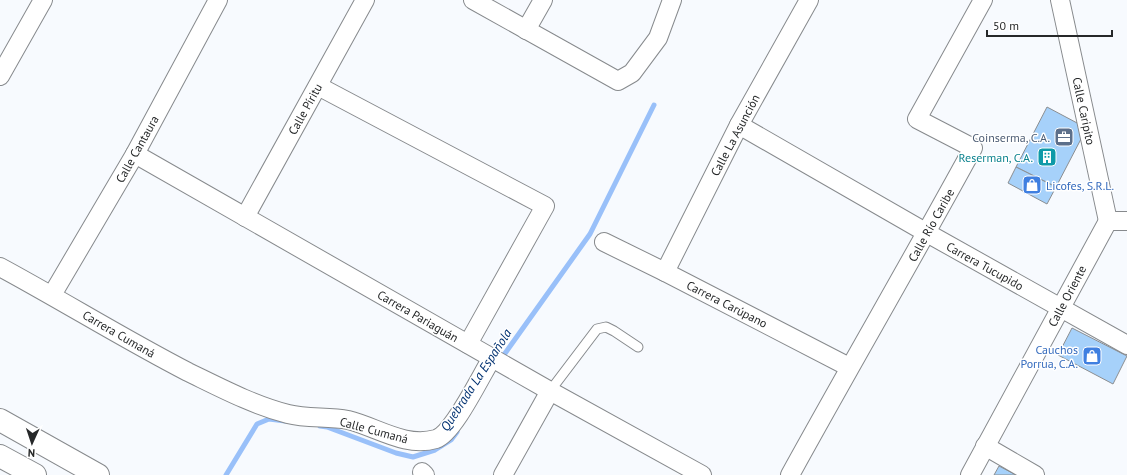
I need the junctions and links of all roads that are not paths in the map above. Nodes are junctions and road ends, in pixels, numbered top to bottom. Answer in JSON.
{"nodes":[{"id":1,"x":43,"y":0,"type":"edge"},
{"id":2,"x":218,"y":0,"type":"edge"},
{"id":3,"x":473,"y":0,"type":"edge"},
{"id":4,"x":544,"y":0,"type":"edge"},
{"id":5,"x":672,"y":0,"type":"edge"},
{"id":6,"x":809,"y":0,"type":"edge"},
{"id":7,"x":983,"y":0,"type":"edge"},
{"id":8,"x":1060,"y":0,"type":"edge"},
{"id":9,"x":364,"y":1,"type":"edge"},
{"id":10,"x":526,"y":30,"type":"junction"},
{"id":11,"x":0,"y":76,"type":"edge"},
{"id":12,"x":318,"y":86,"type":"junction"},
{"id":13,"x":740,"y":125,"type":"junction"},
{"id":14,"x":135,"y":154,"type":"junction"},
{"id":15,"x":245,"y":217,"type":"junction"},
{"id":16,"x":1108,"y":221,"type":"junction"},
{"id":17,"x":1127,"y":221,"type":"edge"},
{"id":18,"x":926,"y":233,"type":"junction"},
{"id":19,"x":604,"y":242,"type":"dead end"},
{"id":20,"x":0,"y":267,"type":"edge"},
{"id":21,"x":665,"y":272,"type":"junction"},
{"id":22,"x":52,"y":295,"type":"junction"},
{"id":23,"x":1060,"y":309,"type":"junction"},
{"id":24,"x":468,"y":344,"type":"junction"},
{"id":25,"x":1127,"y":345,"type":"edge"},
{"id":26,"x":638,"y":347,"type":"dead end"},
{"id":27,"x":492,"y":358,"type":"junction"},
{"id":28,"x":849,"y":367,"type":"junction"},
{"id":29,"x":550,"y":391,"type":"junction"},
{"id":30,"x":239,"y":397,"type":"joint"},
{"id":31,"x":0,"y":420,"type":"edge"},
{"id":32,"x":985,"y":446,"type":"junction"},
{"id":33,"x":0,"y":456,"type":"edge"},
{"id":34,"x":35,"y":475,"type":"edge"},
{"id":35,"x":98,"y":475,"type":"edge"},
{"id":36,"x":503,"y":475,"type":"edge"},
{"id":37,"x":702,"y":475,"type":"edge"},
{"id":38,"x":790,"y":475,"type":"edge"},
{"id":39,"x":970,"y":475,"type":"edge"},
{"id":40,"x":1035,"y":475,"type":"edge"}],
"edges":[{"from":1,"to":11,"type":"street"},
{"from":2,"to":14,"type":"street","name":"Calle Cantaura"},
{"from":3,"to":10,"type":"street"},
{"from":4,"to":10,"type":"street"},
{"from":5,"to":10,"type":"street"},
{"from":6,"to":13,"type":"street","name":"Calle La Asunción"},
{"from":7,"to":18,"type":"street","name":"Calle Río Caribe"},
{"from":8,"to":16,"type":"street","name":"Calle Caripito"},
{"from":9,"to":12,"type":"street","name":"Calle Píritu"},
{"from":12,"to":15,"type":"street","name":"Calle Píritu"},
{"from":12,"to":24,"type":"street"},
{"from":13,"to":18,"type":"street","name":"Carrera Tucupido"},
{"from":13,"to":21,"type":"street","name":"Calle La Asunción"},
{"from":14,"to":15,"type":"street","name":"Carrera Pariaguán"},
{"from":14,"to":22,"type":"street","name":"Calle Cantaura"},
{"from":15,"to":24,"type":"street","name":"Carrera Pariaguán"},
{"from":16,"to":17,"type":"street"},
{"from":16,"to":23,"type":"street","name":"Calle Oriente"},
{"from":18,"to":23,"type":"street","name":"Carrera Tucupido"},
{"from":18,"to":28,"type":"street","name":"Calle Río Caribe"},
{"from":19,"to":21,"type":"street","name":"Carrera Carúpano"},
{"from":20,"to":22,"type":"street","name":"Carrera Cumaná"},
{"from":21,"to":28,"type":"street","name":"Carrera Carúpano"},
{"from":22,"to":30,"type":"street","name":"Carrera Cumaná"},
{"from":23,"to":25,"type":"street","name":"Carrera Tucupido"},
{"from":23,"to":32,"type":"street","name":"Calle Oriente"},
{"from":24,"to":27,"type":"street","name":"Carrera Pariaguán"},
{"from":26,"to":29,"type":"lane"},
{"from":27,"to":29,"type":"street","name":"Carrera Pariaguán"},
{"from":27,"to":30,"type":"street","name":"Calle Cumaná"},
{"from":28,"to":38,"type":"street","name":"Calle Río Caribe"},
{"from":29,"to":36,"type":"street"},
{"from":29,"to":37,"type":"street","name":"Carrera Pariaguán"},
{"from":31,"to":35,"type":"main road"},
{"from":32,"to":39,"type":"street","name":"Calle Oriente"},
{"from":32,"to":40,"type":"street"},
{"from":33,"to":34,"type":"main road"}]}
